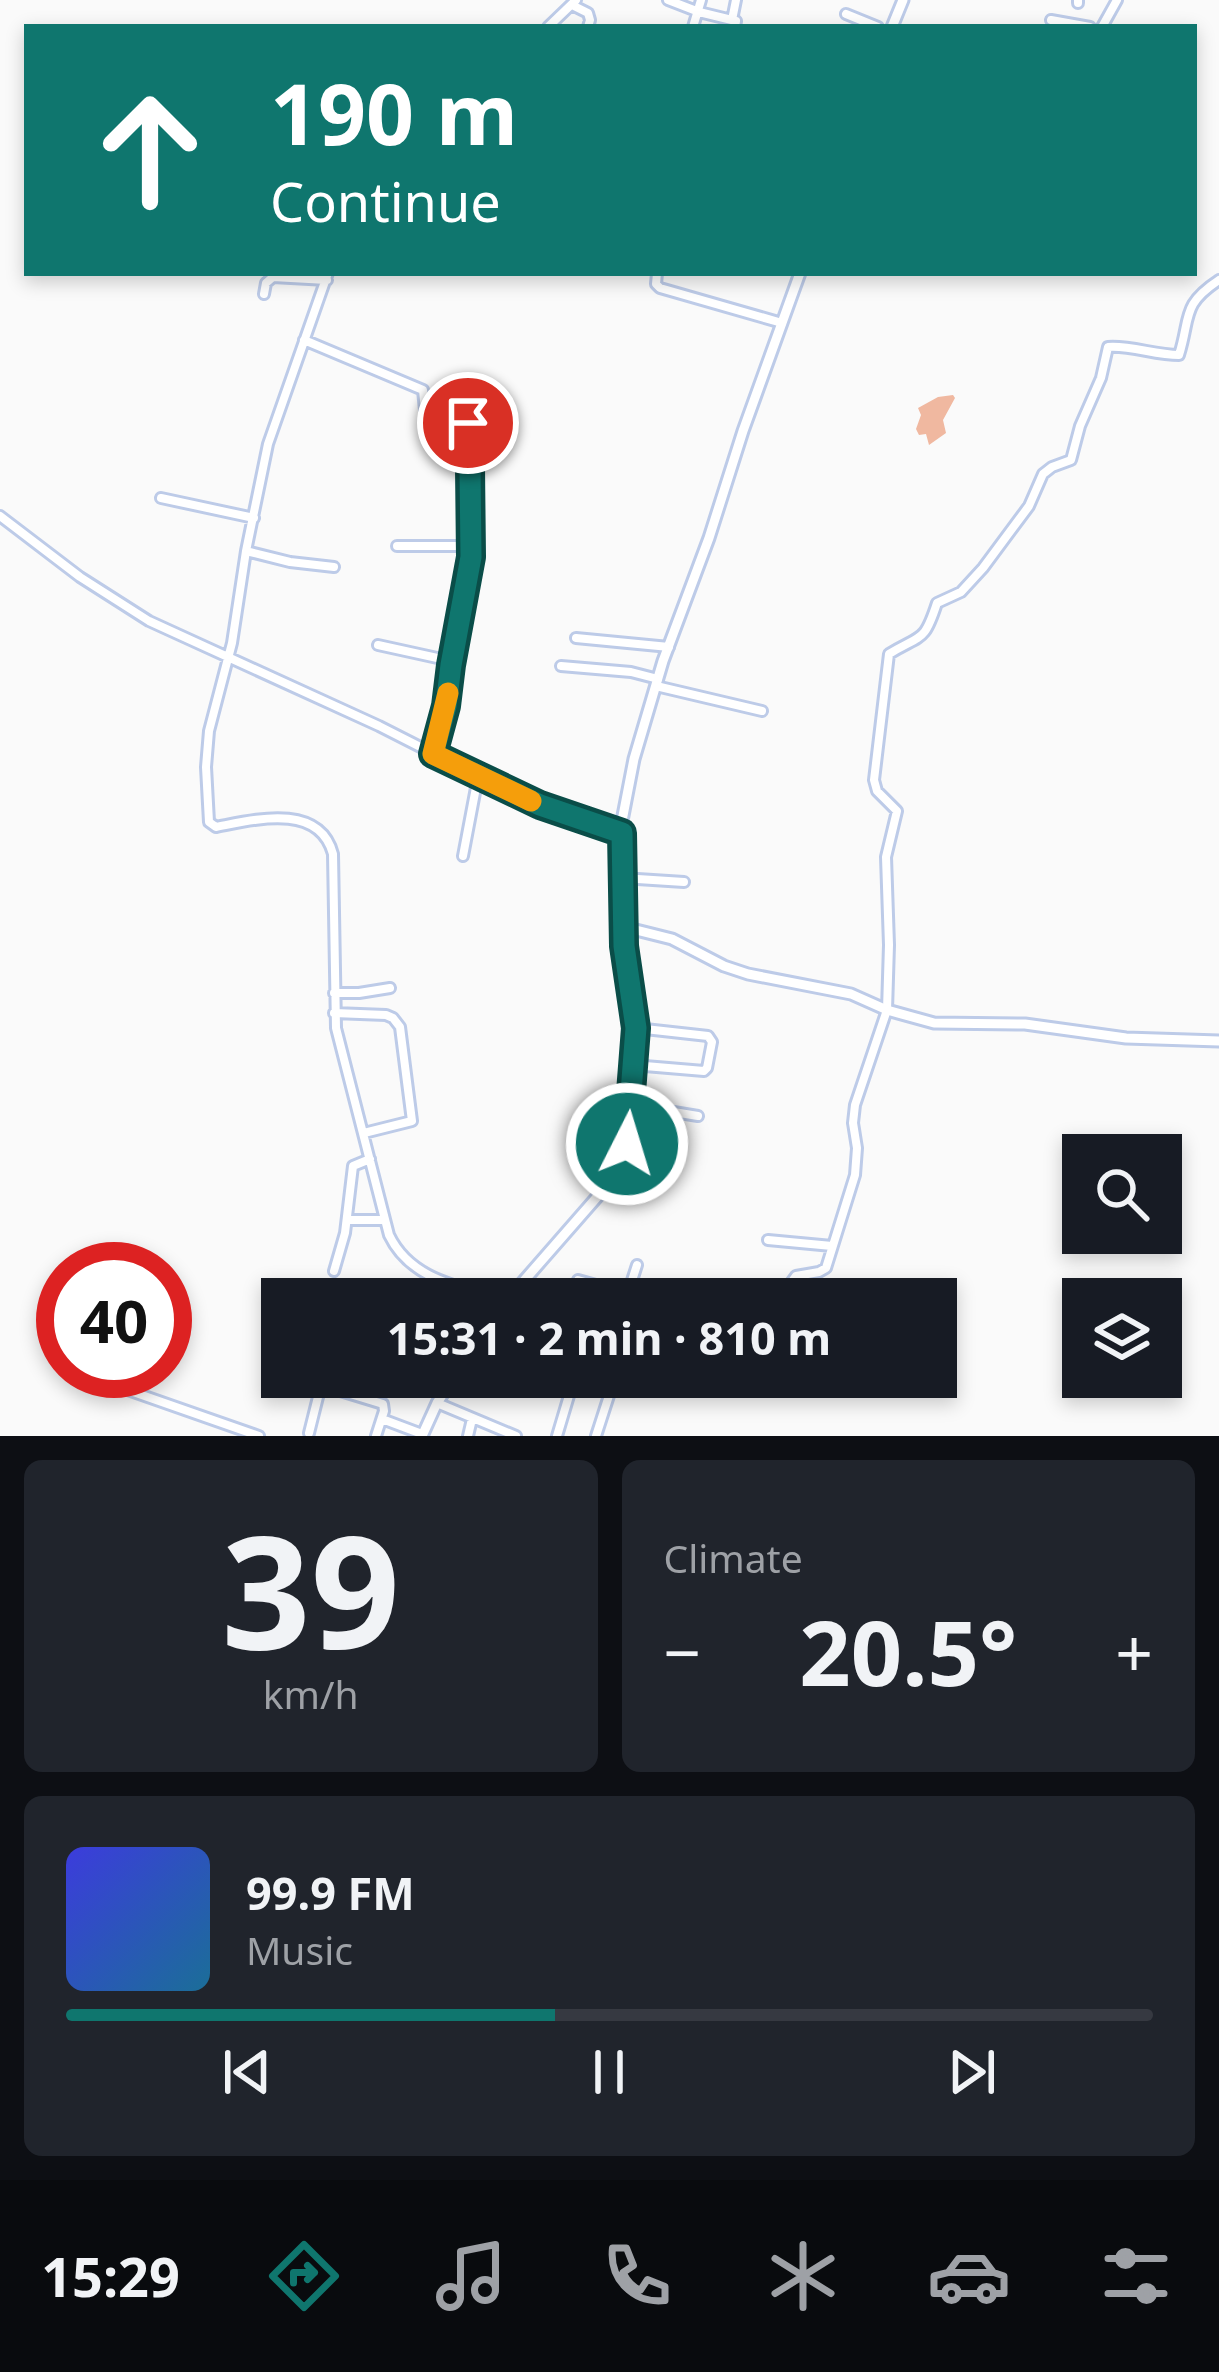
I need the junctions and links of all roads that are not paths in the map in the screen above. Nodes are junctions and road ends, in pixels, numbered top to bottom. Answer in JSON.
{"nodes":[{"id":1,"x":668,"y":0,"type":"edge"},
{"id":2,"x":701,"y":0,"type":"edge"},
{"id":3,"x":736,"y":0,"type":"edge"},
{"id":4,"x":574,"y":3,"type":"edge"},
{"id":5,"x":699,"y":13,"type":"junction"},
{"id":6,"x":846,"y":14,"type":"dead end"},
{"id":7,"x":1051,"y":20,"type":"dead end"},
{"id":8,"x":551,"y":24,"type":"edge"},
{"id":9,"x":694,"y":24,"type":"edge"},
{"id":10,"x":734,"y":24,"type":"edge"},
{"id":11,"x":861,"y":24,"type":"edge"},
{"id":12,"x":1073,"y":24,"type":"edge"},
{"id":13,"x":327,"y":276,"type":"edge"},
{"id":14,"x":657,"y":276,"type":"edge"},
{"id":15,"x":799,"y":276,"type":"edge"},
{"id":16,"x":1219,"y":280,"type":"edge"},
{"id":17,"x":264,"y":294,"type":"dead end"},
{"id":18,"x":782,"y":322,"type":"junction"},
{"id":19,"x":304,"y":340,"type":"junction"},
{"id":20,"x":161,"y":499,"type":"dead end"},
{"id":21,"x":0,"y":516,"type":"edge"},
{"id":22,"x":254,"y":518,"type":"junction"},
{"id":23,"x":397,"y":546,"type":"dead end"},
{"id":24,"x":472,"y":546,"type":"junction"},
{"id":25,"x":246,"y":551,"type":"junction"},
{"id":26,"x":334,"y":567,"type":"dead end"},
{"id":27,"x":576,"y":638,"type":"dead end"},
{"id":28,"x":378,"y":645,"type":"dead end"},
{"id":29,"x":669,"y":647,"type":"junction"},
{"id":30,"x":228,"y":657,"type":"junction"},
{"id":31,"x":452,"y":662,"type":"junction"},
{"id":32,"x":561,"y":666,"type":"dead end"},
{"id":33,"x":657,"y":682,"type":"junction"},
{"id":34,"x":762,"y":711,"type":"dead end"},
{"id":35,"x":433,"y":754,"type":"junction"},
{"id":36,"x":478,"y":777,"type":"junction"},
{"id":37,"x":622,"y":833,"type":"junction"},
{"id":38,"x":464,"y":856,"type":"dead end"},
{"id":39,"x":622,"y":878,"type":"junction"},
{"id":40,"x":684,"y":882,"type":"dead end"},
{"id":41,"x":624,"y":927,"type":"junction"},
{"id":42,"x":646,"y":931,"type":"junction"},
{"id":43,"x":624,"y":946,"type":"junction"},
{"id":44,"x":389,"y":988,"type":"dead end"},
{"id":45,"x":334,"y":993,"type":"junction"},
{"id":46,"x":887,"y":1010,"type":"junction"},
{"id":47,"x":334,"y":1013,"type":"junction"},
{"id":48,"x":636,"y":1028,"type":"junction"},
{"id":49,"x":1219,"y":1041,"type":"edge"},
{"id":50,"x":633,"y":1065,"type":"junction"},
{"id":51,"x":631,"y":1105,"type":"junction"},
{"id":52,"x":698,"y":1116,"type":"dead end"},
{"id":53,"x":364,"y":1133,"type":"junction"},
{"id":54,"x":370,"y":1160,"type":"junction"},
{"id":55,"x":346,"y":1220,"type":"junction"},
{"id":56,"x":385,"y":1220,"type":"junction"},
{"id":57,"x":768,"y":1240,"type":"dead end"},
{"id":58,"x":832,"y":1246,"type":"junction"},
{"id":59,"x":637,"y":1265,"type":"dead end"},
{"id":60,"x":334,"y":1271,"type":"dead end"},
{"id":61,"x":438,"y":1278,"type":"edge"},
{"id":62,"x":523,"y":1278,"type":"edge"},
{"id":63,"x":633,"y":1278,"type":"edge"},
{"id":64,"x":795,"y":1278,"type":"edge"},
{"id":65,"x":148,"y":1398,"type":"edge"},
{"id":66,"x":317,"y":1398,"type":"edge"},
{"id":67,"x":367,"y":1398,"type":"edge"},
{"id":68,"x":440,"y":1398,"type":"edge"},
{"id":69,"x":568,"y":1398,"type":"edge"},
{"id":70,"x":608,"y":1398,"type":"edge"},
{"id":71,"x":437,"y":1403,"type":"junction"},
{"id":72,"x":382,"y":1419,"type":"junction"},
{"id":73,"x":472,"y":1419,"type":"junction"},
{"id":74,"x":308,"y":1434,"type":"edge"},
{"id":75,"x":422,"y":1435,"type":"edge"},
{"id":76,"x":511,"y":1435,"type":"edge"},
{"id":77,"x":259,"y":1436,"type":"edge"},
{"id":78,"x":322,"y":1436,"type":"edge"},
{"id":79,"x":376,"y":1436,"type":"edge"},
{"id":80,"x":468,"y":1436,"type":"edge"},
{"id":81,"x":557,"y":1436,"type":"edge"},
{"id":82,"x":596,"y":1436,"type":"edge"}],
"edges":[{"from":1,"to":5,"type":"street"},
{"from":2,"to":5,"type":"street"},
{"from":3,"to":10,"type":"street"},
{"from":4,"to":8,"type":"street"},
{"from":5,"to":9,"type":"street"},
{"from":5,"to":10,"type":"street"},
{"from":6,"to":11,"type":"street"},
{"from":7,"to":12,"type":"street"},
{"from":13,"to":17,"type":"street"},
{"from":13,"to":19,"type":"street"},
{"from":14,"to":18,"type":"street"},
{"from":15,"to":18,"type":"street"},
{"from":16,"to":46,"type":"street"},
{"from":18,"to":29,"type":"street"},
{"from":19,"to":22,"type":"street"},
{"from":19,"to":24,"type":"street"},
{"from":20,"to":22,"type":"street"},
{"from":21,"to":30,"type":"street"},
{"from":22,"to":25,"type":"street"},
{"from":23,"to":24,"type":"street"},
{"from":24,"to":31,"type":"street"},
{"from":25,"to":26,"type":"street"},
{"from":25,"to":30,"type":"street"},
{"from":27,"to":29,"type":"street"},
{"from":28,"to":31,"type":"street"},
{"from":29,"to":33,"type":"street"},
{"from":30,"to":35,"type":"street"},
{"from":30,"to":45,"type":"street"},
{"from":31,"to":35,"type":"street"},
{"from":32,"to":33,"type":"street"},
{"from":33,"to":34,"type":"street"},
{"from":33,"to":37,"type":"street"},
{"from":35,"to":36,"type":"street"},
{"from":36,"to":37,"type":"street"},
{"from":36,"to":38,"type":"street"},
{"from":37,"to":39,"type":"street"},
{"from":39,"to":40,"type":"street"},
{"from":39,"to":41,"type":"street"},
{"from":41,"to":42,"type":"street"},
{"from":41,"to":43,"type":"street"},
{"from":42,"to":43,"type":"street"},
{"from":42,"to":46,"type":"street"},
{"from":43,"to":48,"type":"street"},
{"from":44,"to":45,"type":"street"},
{"from":45,"to":47,"type":"street"},
{"from":46,"to":49,"type":"street"},
{"from":46,"to":58,"type":"street"},
{"from":47,"to":53,"type":"street"},
{"from":47,"to":53,"type":"street"},
{"from":48,"to":50,"type":"street"},
{"from":48,"to":50,"type":"street"},
{"from":50,"to":51,"type":"street"},
{"from":51,"to":52,"type":"street"},
{"from":51,"to":62,"type":"street"},
{"from":53,"to":54,"type":"street"},
{"from":54,"to":55,"type":"street"},
{"from":54,"to":56,"type":"street"},
{"from":55,"to":56,"type":"street"},
{"from":55,"to":60,"type":"street"},
{"from":56,"to":61,"type":"street"},
{"from":57,"to":58,"type":"street"},
{"from":58,"to":64,"type":"street"},
{"from":59,"to":63,"type":"street"},
{"from":65,"to":77,"type":"street"},
{"from":66,"to":74,"type":"street"},
{"from":67,"to":72,"type":"street"},
{"from":68,"to":71,"type":"street"},
{"from":69,"to":81,"type":"street"},
{"from":70,"to":82,"type":"street"},
{"from":71,"to":73,"type":"street"},
{"from":71,"to":75,"type":"street"},
{"from":72,"to":75,"type":"street"},
{"from":72,"to":79,"type":"street"},
{"from":73,"to":76,"type":"street"},
{"from":73,"to":80,"type":"street"},
{"from":74,"to":78,"type":"street"}]}
